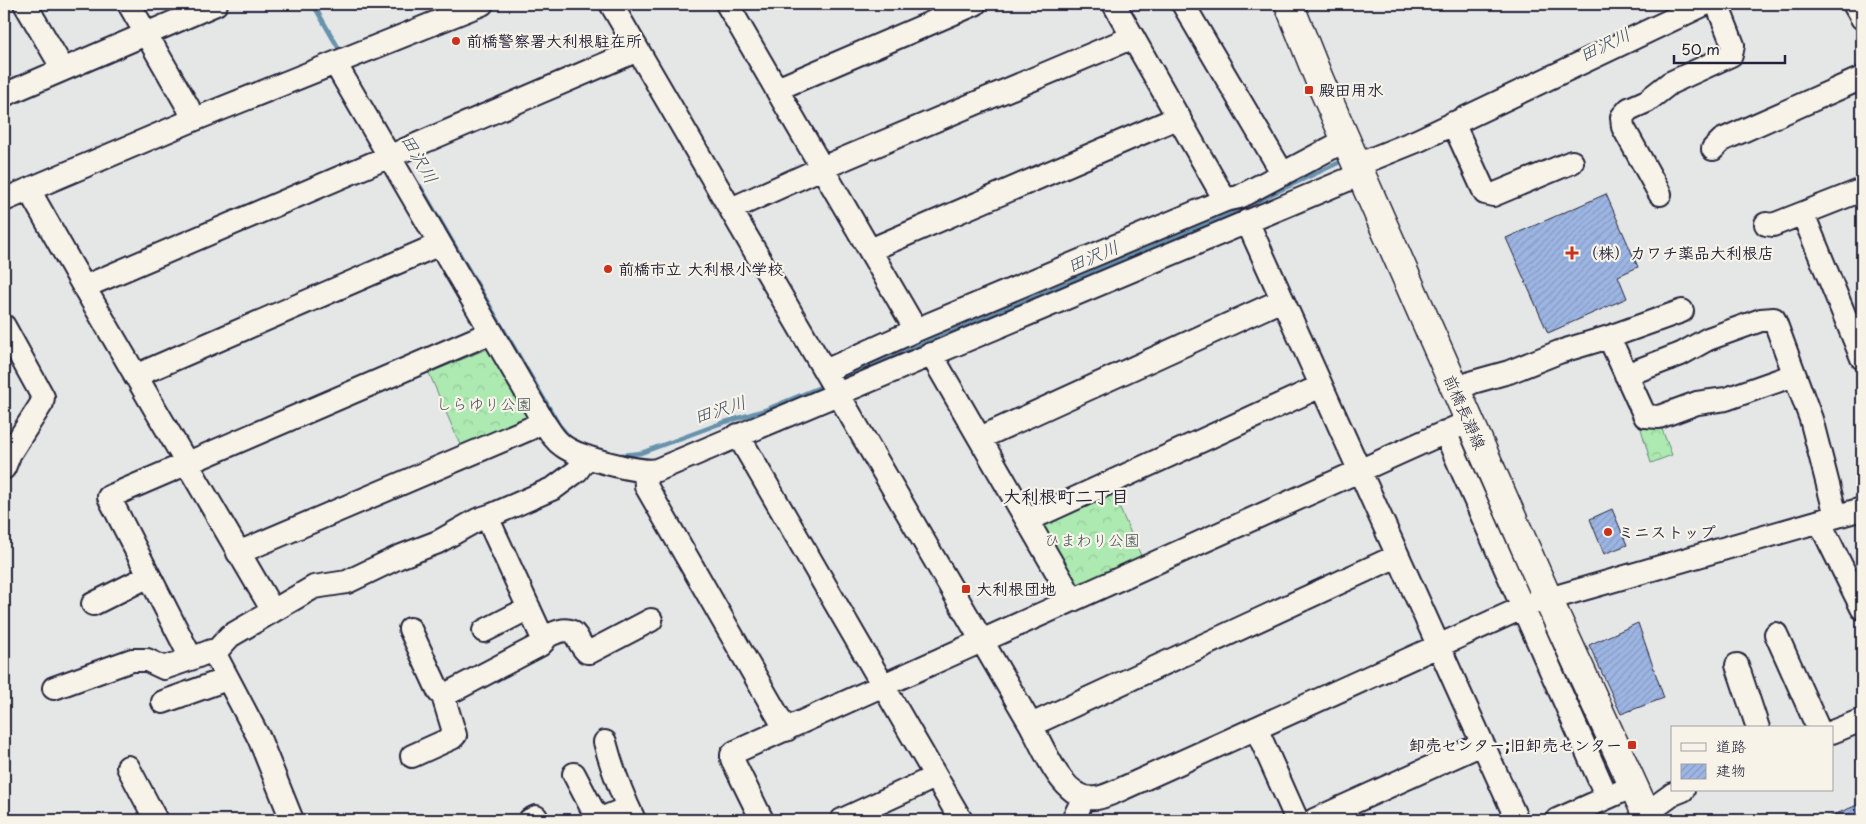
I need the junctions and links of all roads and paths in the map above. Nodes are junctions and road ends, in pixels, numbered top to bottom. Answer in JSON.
{"nodes":[{"id":1,"x":25,"y":4,"type":"edge"},
{"id":2,"x":129,"y":4,"type":"edge"},
{"id":3,"x":216,"y":4,"type":"edge"},
{"id":4,"x":482,"y":4,"type":"edge"},
{"id":5,"x":611,"y":4,"type":"edge"},
{"id":6,"x":975,"y":4,"type":"edge"},
{"id":7,"x":1114,"y":4,"type":"edge"},
{"id":8,"x":1183,"y":4,"type":"edge"},
{"id":9,"x":1289,"y":4,"type":"edge"},
{"id":10,"x":1704,"y":4,"type":"edge"},
{"id":11,"x":1717,"y":4,"type":"edge"},
{"id":12,"x":1854,"y":4,"type":"edge"},
{"id":13,"x":732,"y":5,"type":"edge"},
{"id":14,"x":1862,"y":18,"type":"edge"},
{"id":15,"x":146,"y":33,"type":"junction"},
{"id":16,"x":1133,"y":37,"type":"junction"},
{"id":17,"x":638,"y":50,"type":"junction"},
{"id":18,"x":335,"y":63,"type":"junction"},
{"id":19,"x":63,"y":69,"type":"junction"},
{"id":20,"x":1862,"y":78,"type":"edge"},
{"id":21,"x":777,"y":89,"type":"junction"},
{"id":22,"x":4,"y":95,"type":"edge"},
{"id":23,"x":1179,"y":117,"type":"junction"},
{"id":24,"x":193,"y":120,"type":"junction"},
{"id":25,"x":1453,"y":123,"type":"junction"},
{"id":26,"x":1346,"y":140,"type":"junction"},
{"id":27,"x":1713,"y":149,"type":"dead end"},
{"id":28,"x":390,"y":156,"type":"junction"},
{"id":29,"x":1572,"y":162,"type":"dead end"},
{"id":30,"x":822,"y":168,"type":"junction"},
{"id":31,"x":1359,"y":169,"type":"junction"},
{"id":32,"x":1282,"y":174,"type":"junction"},
{"id":33,"x":29,"y":190,"type":"junction"},
{"id":34,"x":1862,"y":190,"type":"edge"},
{"id":35,"x":1660,"y":194,"type":"dead end"},
{"id":36,"x":4,"y":200,"type":"edge"},
{"id":37,"x":1225,"y":200,"type":"junction"},
{"id":38,"x":731,"y":209,"type":"junction"},
{"id":39,"x":1803,"y":214,"type":"junction"},
{"id":40,"x":1247,"y":222,"type":"junction"},
{"id":41,"x":1766,"y":224,"type":"dead end"},
{"id":42,"x":440,"y":244,"type":"junction"},
{"id":43,"x":870,"y":250,"type":"junction"},
{"id":44,"x":1073,"y":264,"type":"junction"},
{"id":45,"x":84,"y":287,"type":"junction"},
{"id":46,"x":1083,"y":290,"type":"junction"},
{"id":47,"x":1282,"y":300,"type":"junction"},
{"id":48,"x":1682,"y":311,"type":"dead end"},
{"id":49,"x":4,"y":326,"type":"edge"},
{"id":50,"x":916,"y":330,"type":"junction"},
{"id":51,"x":492,"y":332,"type":"junction"},
{"id":52,"x":1609,"y":337,"type":"junction"},
{"id":53,"x":931,"y":354,"type":"junction"},
{"id":54,"x":1859,"y":364,"type":"edge"},
{"id":55,"x":825,"y":371,"type":"junction"},
{"id":56,"x":1626,"y":375,"type":"junction"},
{"id":57,"x":1794,"y":375,"type":"junction"},
{"id":58,"x":135,"y":376,"type":"junction"},
{"id":59,"x":1321,"y":386,"type":"junction"},
{"id":60,"x":1456,"y":390,"type":"junction"},
{"id":61,"x":837,"y":393,"type":"junction"},
{"id":62,"x":543,"y":421,"type":"junction"},
{"id":63,"x":1458,"y":427,"type":"junction"},
{"id":64,"x":738,"y":435,"type":"junction"},
{"id":65,"x":980,"y":438,"type":"junction"},
{"id":66,"x":586,"y":457,"type":"junction"},
{"id":67,"x":186,"y":464,"type":"junction"},
{"id":68,"x":4,"y":468,"type":"edge"},
{"id":69,"x":1361,"y":470,"type":"junction"},
{"id":70,"x":645,"y":471,"type":"junction"},
{"id":71,"x":1862,"y":509,"type":"edge"},
{"id":72,"x":487,"y":517,"type":"junction"},
{"id":73,"x":1829,"y":519,"type":"junction"},
{"id":74,"x":1028,"y":520,"type":"junction"},
{"id":75,"x":238,"y":553,"type":"junction"},
{"id":76,"x":1397,"y":556,"type":"junction"},
{"id":77,"x":150,"y":576,"type":"junction"},
{"id":78,"x":1073,"y":600,"type":"junction"},
{"id":79,"x":93,"y":604,"type":"dead end"},
{"id":80,"x":1536,"y":604,"type":"junction"},
{"id":81,"x":529,"y":608,"type":"junction"},
{"id":82,"x":1862,"y":608,"type":"edge"},
{"id":83,"x":273,"y":611,"type":"junction"},
{"id":84,"x":651,"y":620,"type":"dead end"},
{"id":85,"x":410,"y":629,"type":"dead end"},
{"id":86,"x":484,"y":631,"type":"dead end"},
{"id":87,"x":552,"y":634,"type":"junction"},
{"id":88,"x":1776,"y":634,"type":"dead end"},
{"id":89,"x":981,"y":641,"type":"junction"},
{"id":90,"x":1438,"y":646,"type":"junction"},
{"id":91,"x":216,"y":653,"type":"junction"},
{"id":92,"x":193,"y":658,"type":"junction"},
{"id":93,"x":1737,"y":665,"type":"dead end"},
{"id":94,"x":226,"y":679,"type":"junction"},
{"id":95,"x":883,"y":686,"type":"junction"},
{"id":96,"x":54,"y":688,"type":"dead end"},
{"id":97,"x":443,"y":696,"type":"junction"},
{"id":98,"x":163,"y":702,"type":"dead end"},
{"id":99,"x":1862,"y":720,"type":"edge"},
{"id":100,"x":1031,"y":725,"type":"junction"},
{"id":101,"x":1757,"y":726,"type":"edge"},
{"id":102,"x":1817,"y":726,"type":"edge"},
{"id":103,"x":1256,"y":728,"type":"junction"},
{"id":104,"x":786,"y":730,"type":"junction"},
{"id":105,"x":1834,"y":731,"type":"edge"},
{"id":106,"x":605,"y":742,"type":"dead end"},
{"id":107,"x":1482,"y":744,"type":"junction"},
{"id":108,"x":412,"y":756,"type":"dead end"},
{"id":109,"x":128,"y":767,"type":"dead end"},
{"id":110,"x":574,"y":774,"type":"dead end"},
{"id":111,"x":935,"y":777,"type":"junction"},
{"id":112,"x":1634,"y":786,"type":"junction"},
{"id":113,"x":1678,"y":792,"type":"edge"},
{"id":114,"x":1084,"y":797,"type":"junction"},
{"id":115,"x":1607,"y":797,"type":"junction"},
{"id":116,"x":631,"y":814,"type":"edge"},
{"id":117,"x":1648,"y":817,"type":"edge"},
{"id":118,"x":156,"y":820,"type":"edge"},
{"id":119,"x":292,"y":820,"type":"edge"},
{"id":120,"x":762,"y":820,"type":"edge"},
{"id":121,"x":842,"y":820,"type":"edge"},
{"id":122,"x":961,"y":820,"type":"edge"},
{"id":123,"x":1073,"y":820,"type":"edge"},
{"id":124,"x":1297,"y":820,"type":"edge"},
{"id":125,"x":1314,"y":820,"type":"edge"},
{"id":126,"x":1517,"y":820,"type":"edge"},
{"id":127,"x":1557,"y":820,"type":"edge"}],
"edges":[{"from":1,"to":19,"type":"street"},
{"from":2,"to":15,"type":"street"},
{"from":3,"to":15,"type":"street"},
{"from":4,"to":18,"type":"street"},
{"from":5,"to":17,"type":"street"},
{"from":6,"to":21,"type":"street"},
{"from":7,"to":16,"type":"street"},
{"from":8,"to":32,"type":"street"},
{"from":9,"to":26,"type":"main road","name":"前橋長瀞線"},
{"from":10,"to":25,"type":"street"},
{"from":11,"to":35,"type":"street"},
{"from":12,"to":14,"type":"street"},
{"from":13,"to":21,"type":"street"},
{"from":15,"to":19,"type":"street"},
{"from":15,"to":24,"type":"street"},
{"from":16,"to":23,"type":"street"},
{"from":16,"to":30,"type":"street"},
{"from":17,"to":28,"type":"street"},
{"from":17,"to":38,"type":"street"},
{"from":18,"to":24,"type":"street"},
{"from":18,"to":28,"type":"street"},
{"from":19,"to":22,"type":"street"},
{"from":20,"to":27,"type":"street"},
{"from":21,"to":30,"type":"street"},
{"from":23,"to":37,"type":"street"},
{"from":23,"to":43,"type":"street"},
{"from":24,"to":33,"type":"street"},
{"from":25,"to":29,"type":"street"},
{"from":25,"to":31,"type":"street"},
{"from":26,"to":31,"type":"main road","name":"前橋長瀞線"},
{"from":26,"to":32,"type":"street"},
{"from":28,"to":42,"type":"street"},
{"from":28,"to":45,"type":"street"},
{"from":30,"to":38,"type":"street"},
{"from":30,"to":43,"type":"street"},
{"from":31,"to":40,"type":"street"},
{"from":31,"to":60,"type":"main road","name":"前橋長瀞線"},
{"from":32,"to":37,"type":"street"},
{"from":33,"to":36,"type":"street"},
{"from":33,"to":45,"type":"street"},
{"from":34,"to":39,"type":"street"},
{"from":37,"to":44,"type":"street"},
{"from":38,"to":55,"type":"street"},
{"from":39,"to":41,"type":"street"},
{"from":39,"to":54,"type":"street"},
{"from":40,"to":46,"type":"street"},
{"from":40,"to":47,"type":"street"},
{"from":42,"to":51,"type":"street"},
{"from":42,"to":58,"type":"street"},
{"from":43,"to":50,"type":"street"},
{"from":44,"to":46,"type":"street"},
{"from":44,"to":50,"type":"street"},
{"from":45,"to":58,"type":"street"},
{"from":46,"to":53,"type":"street"},
{"from":47,"to":59,"type":"street"},
{"from":47,"to":65,"type":"street"},
{"from":48,"to":52,"type":"street"},
{"from":49,"to":68,"type":"street"},
{"from":50,"to":55,"type":"street"},
{"from":51,"to":62,"type":"street"},
{"from":51,"to":67,"type":"street"},
{"from":52,"to":56,"type":"street"},
{"from":52,"to":60,"type":"street"},
{"from":53,"to":61,"type":"street"},
{"from":53,"to":65,"type":"street"},
{"from":55,"to":61,"type":"street"},
{"from":56,"to":57,"type":"street"},
{"from":56,"to":57,"type":"street"},
{"from":57,"to":73,"type":"street"},
{"from":58,"to":67,"type":"street"},
{"from":59,"to":69,"type":"street"},
{"from":59,"to":74,"type":"street"},
{"from":60,"to":63,"type":"main road","name":"前橋長瀞線"},
{"from":61,"to":64,"type":"street"},
{"from":61,"to":89,"type":"street"},
{"from":62,"to":66,"type":"street"},
{"from":62,"to":75,"type":"street"},
{"from":63,"to":69,"type":"street"},
{"from":63,"to":80,"type":"main road","name":"前橋長瀞線"},
{"from":64,"to":70,"type":"street"},
{"from":64,"to":95,"type":"street"},
{"from":65,"to":74,"type":"street"},
{"from":66,"to":70,"type":"street"},
{"from":66,"to":72,"type":"street"},
{"from":67,"to":75,"type":"street"},
{"from":67,"to":77,"type":"street"},
{"from":69,"to":76,"type":"street"},
{"from":69,"to":78,"type":"street"},
{"from":70,"to":104,"type":"street"},
{"from":71,"to":73,"type":"street"},
{"from":72,"to":81,"type":"street"},
{"from":72,"to":83,"type":"street"},
{"from":73,"to":80,"type":"street"},
{"from":73,"to":82,"type":"street"},
{"from":74,"to":78,"type":"street"},
{"from":75,"to":83,"type":"street"},
{"from":76,"to":90,"type":"street"},
{"from":76,"to":100,"type":"street"},
{"from":77,"to":79,"type":"street"},
{"from":77,"to":92,"type":"street"},
{"from":78,"to":89,"type":"street"},
{"from":80,"to":90,"type":"street"},
{"from":80,"to":112,"type":"main road","name":"前橋長瀞線"},
{"from":80,"to":115,"type":"street"},
{"from":81,"to":86,"type":"street"},
{"from":81,"to":87,"type":"street"},
{"from":83,"to":91,"type":"street"},
{"from":84,"to":87,"type":"street"},
{"from":85,"to":97,"type":"street"},
{"from":87,"to":97,"type":"street"},
{"from":88,"to":102,"type":"street"},
{"from":89,"to":95,"type":"street"},
{"from":89,"to":100,"type":"street"},
{"from":90,"to":103,"type":"street"},
{"from":90,"to":107,"type":"street"},
{"from":91,"to":92,"type":"street"},
{"from":91,"to":94,"type":"street"},
{"from":92,"to":96,"type":"street"},
{"from":93,"to":101,"type":"street"},
{"from":94,"to":98,"type":"street"},
{"from":94,"to":119,"type":"street"},
{"from":95,"to":104,"type":"street"},
{"from":95,"to":111,"type":"street"},
{"from":97,"to":108,"type":"street"},
{"from":99,"to":105,"type":"street"},
{"from":100,"to":114,"type":"street"},
{"from":103,"to":114,"type":"street"},
{"from":103,"to":124,"type":"street"},
{"from":104,"to":120,"type":"street"},
{"from":106,"to":116,"type":"street"},
{"from":107,"to":125,"type":"street"},
{"from":107,"to":126,"type":"street"},
{"from":109,"to":118,"type":"street"},
{"from":110,"to":116,"type":"street"},
{"from":111,"to":121,"type":"street"},
{"from":111,"to":122,"type":"street"},
{"from":112,"to":115,"type":"street"},
{"from":112,"to":117,"type":"main road","name":"前橋長瀞線"},
{"from":113,"to":117,"type":"street"},
{"from":114,"to":123,"type":"street"},
{"from":115,"to":127,"type":"street"}]}
